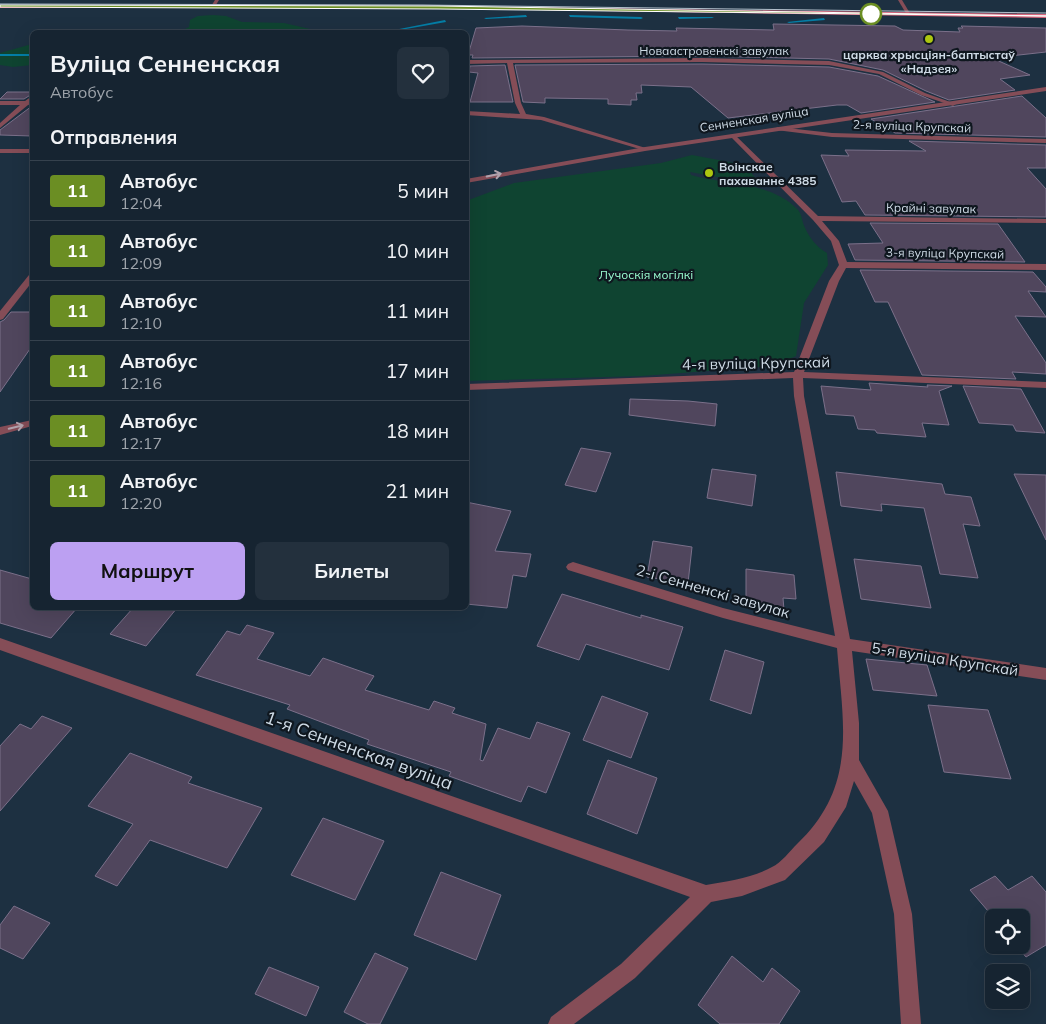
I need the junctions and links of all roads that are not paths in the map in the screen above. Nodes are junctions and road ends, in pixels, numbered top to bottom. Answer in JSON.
{"nodes":[{"id":1,"x":0,"y":0,"type":"edge"},
{"id":2,"x":217,"y":0,"type":"edge"},
{"id":3,"x":900,"y":0,"type":"edge"},
{"id":4,"x":0,"y":7,"type":"edge"},
{"id":5,"x":212,"y":7,"type":"junction"},
{"id":6,"x":874,"y":7,"type":"dead end"},
{"id":7,"x":894,"y":7,"type":"dead end"},
{"id":8,"x":904,"y":7,"type":"junction"},
{"id":9,"x":1046,"y":9,"type":"edge"},
{"id":10,"x":910,"y":14,"type":"junction"},
{"id":11,"x":1046,"y":16,"type":"edge"},
{"id":12,"x":469,"y":62,"type":"edge"},
{"id":13,"x":510,"y":62,"type":"junction"},
{"id":14,"x":1046,"y":89,"type":"edge"},
{"id":15,"x":0,"y":103,"type":"edge"},
{"id":16,"x":29,"y":103,"type":"edge"},
{"id":17,"x":954,"y":104,"type":"junction"},
{"id":18,"x":469,"y":113,"type":"edge"},
{"id":19,"x":524,"y":116,"type":"junction"},
{"id":20,"x":0,"y":126,"type":"edge"},
{"id":21,"x":778,"y":129,"type":"junction"},
{"id":22,"x":733,"y":136,"type":"junction"},
{"id":23,"x":1046,"y":141,"type":"edge"},
{"id":24,"x":645,"y":149,"type":"junction"},
{"id":25,"x":0,"y":151,"type":"edge"},
{"id":26,"x":30,"y":151,"type":"edge"},
{"id":27,"x":469,"y":180,"type":"edge"},
{"id":28,"x":816,"y":218,"type":"junction"},
{"id":29,"x":1046,"y":222,"type":"edge"},
{"id":30,"x":843,"y":265,"type":"junction"},
{"id":31,"x":1046,"y":267,"type":"edge"},
{"id":32,"x":30,"y":279,"type":"edge"},
{"id":33,"x":0,"y":316,"type":"edge"},
{"id":34,"x":798,"y":375,"type":"junction"},
{"id":35,"x":1046,"y":385,"type":"edge"},
{"id":36,"x":469,"y":387,"type":"edge"},
{"id":37,"x":30,"y":424,"type":"edge"},
{"id":38,"x":0,"y":431,"type":"edge"},
{"id":39,"x":573,"y":567,"type":"dead end"},
{"id":40,"x":0,"y":644,"type":"edge"},
{"id":41,"x":844,"y":644,"type":"junction"},
{"id":42,"x":1046,"y":674,"type":"edge"},
{"id":43,"x":852,"y":761,"type":"junction"},
{"id":44,"x":706,"y":894,"type":"junction"},
{"id":45,"x":558,"y":1024,"type":"edge"},
{"id":46,"x":910,"y":1024,"type":"edge"}],
"edges":[{"from":1,"to":2,"type":"main road"},
{"from":2,"to":5,"type":"street"},
{"from":2,"to":6,"type":"main road"},
{"from":3,"to":8,"type":"street"},
{"from":4,"to":5,"type":"main road"},
{"from":5,"to":10,"type":"main road"},
{"from":7,"to":8,"type":"main road"},
{"from":8,"to":9,"type":"main road"},
{"from":8,"to":10,"type":"street"},
{"from":10,"to":11,"type":"main road"},
{"from":12,"to":13,"type":"street","name":"Новаастровенскі завулак"},
{"from":13,"to":17,"type":"street","name":"Новаастровенскі завулак"},
{"from":13,"to":19,"type":"street"},
{"from":14,"to":17,"type":"street","name":"Сенненская вуліца"},
{"from":15,"to":16,"type":"street"},
{"from":16,"to":20,"type":"street"},
{"from":17,"to":21,"type":"street","name":"Сенненская вуліца"},
{"from":18,"to":19,"type":"street"},
{"from":19,"to":24,"type":"street"},
{"from":21,"to":22,"type":"street","name":"Сенненская вуліца"},
{"from":21,"to":23,"type":"street","name":"2-я вуліца Крупскай"},
{"from":22,"to":24,"type":"street","name":"Сенненская вуліца"},
{"from":22,"to":28,"type":"street"},
{"from":27,"to":24,"type":"street","name":"Сенненская вуліца","one_way":true},
{"from":25,"to":26,"type":"street"},
{"from":28,"to":29,"type":"street","name":"Крайні завулак"},
{"from":28,"to":30,"type":"street"},
{"from":30,"to":31,"type":"street","name":"3-я вуліца Крупскай"},
{"from":30,"to":34,"type":"street"},
{"from":32,"to":33,"type":"street"},
{"from":34,"to":35,"type":"street","name":"4-я вуліца Крупскай"},
{"from":34,"to":36,"type":"street","name":"4-я вуліца Крупскай"},
{"from":34,"to":41,"type":"street"},
{"from":38,"to":37,"type":"street","one_way":true},
{"from":39,"to":41,"type":"street","name":"2-і Сенненскі завулак"},
{"from":40,"to":44,"type":"street","name":"1-я Сенненская вуліца"},
{"from":41,"to":42,"type":"street","name":"5-я вуліца Крупскай"},
{"from":41,"to":43,"type":"street"},
{"from":43,"to":44,"type":"street"},
{"from":43,"to":46,"type":"street"},
{"from":44,"to":45,"type":"street"}]}
